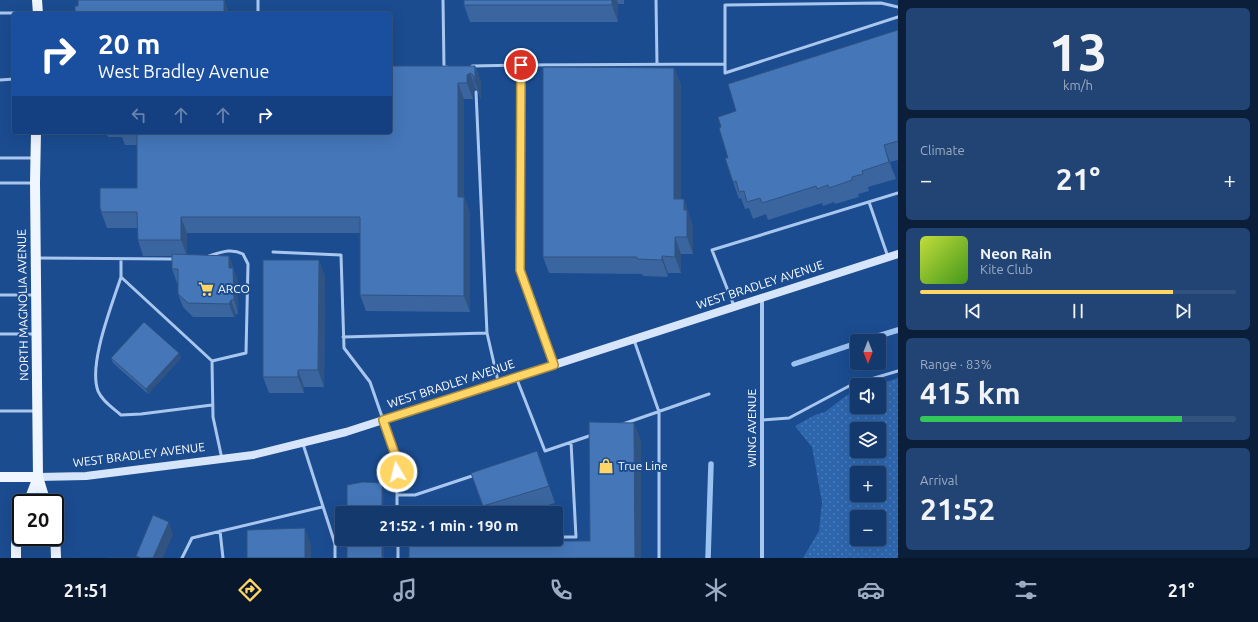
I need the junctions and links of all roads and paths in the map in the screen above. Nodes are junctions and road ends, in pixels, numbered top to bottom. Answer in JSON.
{"nodes":[{"id":1,"x":37,"y":0,"type":"edge"},
{"id":2,"x":258,"y":0,"type":"edge"},
{"id":3,"x":443,"y":0,"type":"edge"},
{"id":4,"x":656,"y":0,"type":"edge"},
{"id":5,"x":898,"y":7,"type":"edge"},
{"id":6,"x":38,"y":12,"type":"edge"},
{"id":7,"x":258,"y":12,"type":"edge"},
{"id":8,"x":0,"y":13,"type":"edge"},
{"id":9,"x":12,"y":13,"type":"edge"},
{"id":10,"x":898,"y":17,"type":"edge"},
{"id":11,"x":657,"y":64,"type":"junction"},
{"id":12,"x":726,"y":64,"type":"junction"},
{"id":13,"x":521,"y":65,"type":"junction"},
{"id":14,"x":452,"y":66,"type":"edge"},
{"id":15,"x":467,"y":66,"type":"edge"},
{"id":16,"x":12,"y":79,"type":"edge"},
{"id":17,"x":0,"y":80,"type":"edge"},
{"id":18,"x":476,"y":92,"type":"edge"},
{"id":19,"x":36,"y":134,"type":"edge"},
{"id":20,"x":0,"y":158,"type":"edge"},
{"id":21,"x":36,"y":158,"type":"junction"},
{"id":22,"x":0,"y":183,"type":"edge"},
{"id":23,"x":35,"y":183,"type":"junction"},
{"id":24,"x":898,"y":193,"type":"edge"},
{"id":25,"x":869,"y":202,"type":"junction"},
{"id":26,"x":272,"y":252,"type":"dead end"},
{"id":27,"x":898,"y":254,"type":"edge"},
{"id":28,"x":36,"y":258,"type":"junction"},
{"id":29,"x":206,"y":258,"type":"edge"},
{"id":30,"x":888,"y":258,"type":"junction"},
{"id":31,"x":121,"y":259,"type":"junction"},
{"id":32,"x":179,"y":259,"type":"edge"},
{"id":33,"x":121,"y":277,"type":"junction"},
{"id":34,"x":0,"y":295,"type":"edge"},
{"id":35,"x":36,"y":295,"type":"junction"},
{"id":36,"x":762,"y":299,"type":"junction"},
{"id":37,"x":734,"y":308,"type":"junction"},
{"id":38,"x":487,"y":333,"type":"junction"},
{"id":39,"x":0,"y":334,"type":"edge"},
{"id":40,"x":36,"y":334,"type":"junction"},
{"id":41,"x":343,"y":337,"type":"junction"},
{"id":42,"x":634,"y":340,"type":"junction"},
{"id":43,"x":212,"y":361,"type":"junction"},
{"id":44,"x":554,"y":365,"type":"junction"},
{"id":45,"x":898,"y":371,"type":"edge"},
{"id":46,"x":516,"y":377,"type":"junction"},
{"id":47,"x":499,"y":383,"type":"junction"},
{"id":48,"x":709,"y":394,"type":"dead end"},
{"id":49,"x":212,"y":405,"type":"junction"},
{"id":50,"x":0,"y":410,"type":"edge"},
{"id":51,"x":37,"y":411,"type":"junction"},
{"id":52,"x":660,"y":412,"type":"junction"},
{"id":53,"x":383,"y":420,"type":"junction"},
{"id":54,"x":762,"y":420,"type":"junction"},
{"id":55,"x":615,"y":427,"type":"edge"},
{"id":56,"x":593,"y":434,"type":"edge"},
{"id":57,"x":302,"y":442,"type":"junction"},
{"id":58,"x":571,"y":442,"type":"junction"},
{"id":59,"x":544,"y":450,"type":"junction"},
{"id":60,"x":537,"y":453,"type":"edge"},
{"id":61,"x":222,"y":459,"type":"junction"},
{"id":62,"x":480,"y":473,"type":"edge"},
{"id":63,"x":0,"y":477,"type":"edge"},
{"id":64,"x":38,"y":477,"type":"junction"},
{"id":65,"x":31,"y":494,"type":"edge"},
{"id":66,"x":43,"y":494,"type":"edge"},
{"id":67,"x":397,"y":495,"type":"junction"},
{"id":68,"x":397,"y":506,"type":"edge"},
{"id":69,"x":322,"y":507,"type":"junction"},
{"id":70,"x":220,"y":531,"type":"junction"},
{"id":71,"x":563,"y":537,"type":"edge"},
{"id":72,"x":16,"y":546,"type":"edge"},
{"id":73,"x":56,"y":546,"type":"edge"},
{"id":74,"x":398,"y":546,"type":"edge"},
{"id":75,"x":16,"y":558,"type":"edge"},
{"id":76,"x":56,"y":558,"type":"edge"},
{"id":77,"x":182,"y":558,"type":"edge"},
{"id":78,"x":223,"y":558,"type":"edge"},
{"id":79,"x":335,"y":558,"type":"edge"},
{"id":80,"x":398,"y":558,"type":"edge"},
{"id":81,"x":659,"y":558,"type":"edge"},
{"id":82,"x":762,"y":558,"type":"edge"}],
"edges":[{"from":1,"to":6,"type":"main road"},
{"from":2,"to":7,"type":"lane"},
{"from":3,"to":14,"type":"lane"},
{"from":4,"to":11,"type":"lane"},
{"from":5,"to":12,"type":"lane"},
{"from":8,"to":9,"type":"lane"},
{"from":10,"to":12,"type":"lane"},
{"from":11,"to":12,"type":"lane"},
{"from":11,"to":13,"type":"lane"},
{"from":13,"to":15,"type":"lane"},
{"from":13,"to":44,"type":"lane"},
{"from":16,"to":17,"type":"lane"},
{"from":18,"to":38,"type":"lane"},
{"from":19,"to":21,"type":"main road","name":"NORTH MAGNOLIA AVENUE"},
{"from":20,"to":21,"type":"lane"},
{"from":21,"to":23,"type":"main road","name":"NORTH MAGNOLIA AVENUE"},
{"from":22,"to":23,"type":"lane"},
{"from":23,"to":28,"type":"main road","name":"NORTH MAGNOLIA AVENUE"},
{"from":24,"to":25,"type":"lane"},
{"from":25,"to":30,"type":"lane"},
{"from":25,"to":37,"type":"lane"},
{"from":26,"to":41,"type":"lane"},
{"from":27,"to":30,"type":"main road","name":"WEST BRADLEY AVENUE"},
{"from":28,"to":31,"type":"lane"},
{"from":28,"to":35,"type":"main road","name":"NORTH MAGNOLIA AVENUE"},
{"from":29,"to":43,"type":"lane"},
{"from":30,"to":36,"type":"main road","name":"WEST BRADLEY AVENUE"},
{"from":31,"to":32,"type":"lane"},
{"from":31,"to":33,"type":"lane"},
{"from":33,"to":43,"type":"lane"},
{"from":33,"to":49,"type":"lane"},
{"from":34,"to":35,"type":"lane"},
{"from":35,"to":40,"type":"main road","name":"NORTH MAGNOLIA AVENUE"},
{"from":36,"to":37,"type":"main road","name":"WEST BRADLEY AVENUE"},
{"from":36,"to":54,"type":"street","name":"WING AVENUE"},
{"from":37,"to":42,"type":"main road","name":"WEST BRADLEY AVENUE"},
{"from":38,"to":41,"type":"lane"},
{"from":38,"to":47,"type":"lane"},
{"from":39,"to":40,"type":"lane"},
{"from":40,"to":51,"type":"main road","name":"NORTH MAGNOLIA AVENUE"},
{"from":41,"to":53,"type":"lane"},
{"from":42,"to":44,"type":"main road","name":"WEST BRADLEY AVENUE"},
{"from":42,"to":52,"type":"lane"},
{"from":43,"to":49,"type":"lane"},
{"from":44,"to":46,"type":"main road","name":"WEST BRADLEY AVENUE"},
{"from":45,"to":54,"type":"lane"},
{"from":46,"to":47,"type":"main road","name":"WEST BRADLEY AVENUE"},
{"from":46,"to":59,"type":"lane"},
{"from":47,"to":53,"type":"main road","name":"WEST BRADLEY AVENUE"},
{"from":48,"to":52,"type":"lane"},
{"from":49,"to":61,"type":"lane"},
{"from":50,"to":51,"type":"lane"},
{"from":51,"to":64,"type":"main road","name":"NORTH MAGNOLIA AVENUE"},
{"from":52,"to":55,"type":"lane"},
{"from":52,"to":81,"type":"lane"},
{"from":53,"to":57,"type":"main road","name":"WEST BRADLEY AVENUE"},
{"from":53,"to":67,"type":"lane"},
{"from":54,"to":82,"type":"street","name":"WING AVENUE"},
{"from":56,"to":58,"type":"lane"},
{"from":57,"to":61,"type":"main road","name":"WEST BRADLEY AVENUE"},
{"from":57,"to":69,"type":"lane"},
{"from":58,"to":59,"type":"lane"},
{"from":58,"to":71,"type":"lane"},
{"from":59,"to":60,"type":"lane"},
{"from":61,"to":64,"type":"main road","name":"WEST BRADLEY AVENUE"},
{"from":62,"to":67,"type":"lane"},
{"from":63,"to":64,"type":"main road","name":"WEST BRADLEY AVENUE"},
{"from":64,"to":65,"type":"main road","name":"NORTH MAGNOLIA AVENUE"},
{"from":64,"to":66,"type":"main road","name":"NORTH MAGNOLIA AVENUE"},
{"from":67,"to":68,"type":"lane"},
{"from":69,"to":70,"type":"lane"},
{"from":69,"to":79,"type":"lane"},
{"from":70,"to":77,"type":"lane"},
{"from":70,"to":78,"type":"lane"},
{"from":72,"to":75,"type":"main road"},
{"from":73,"to":76,"type":"main road"},
{"from":74,"to":80,"type":"lane"}]}
